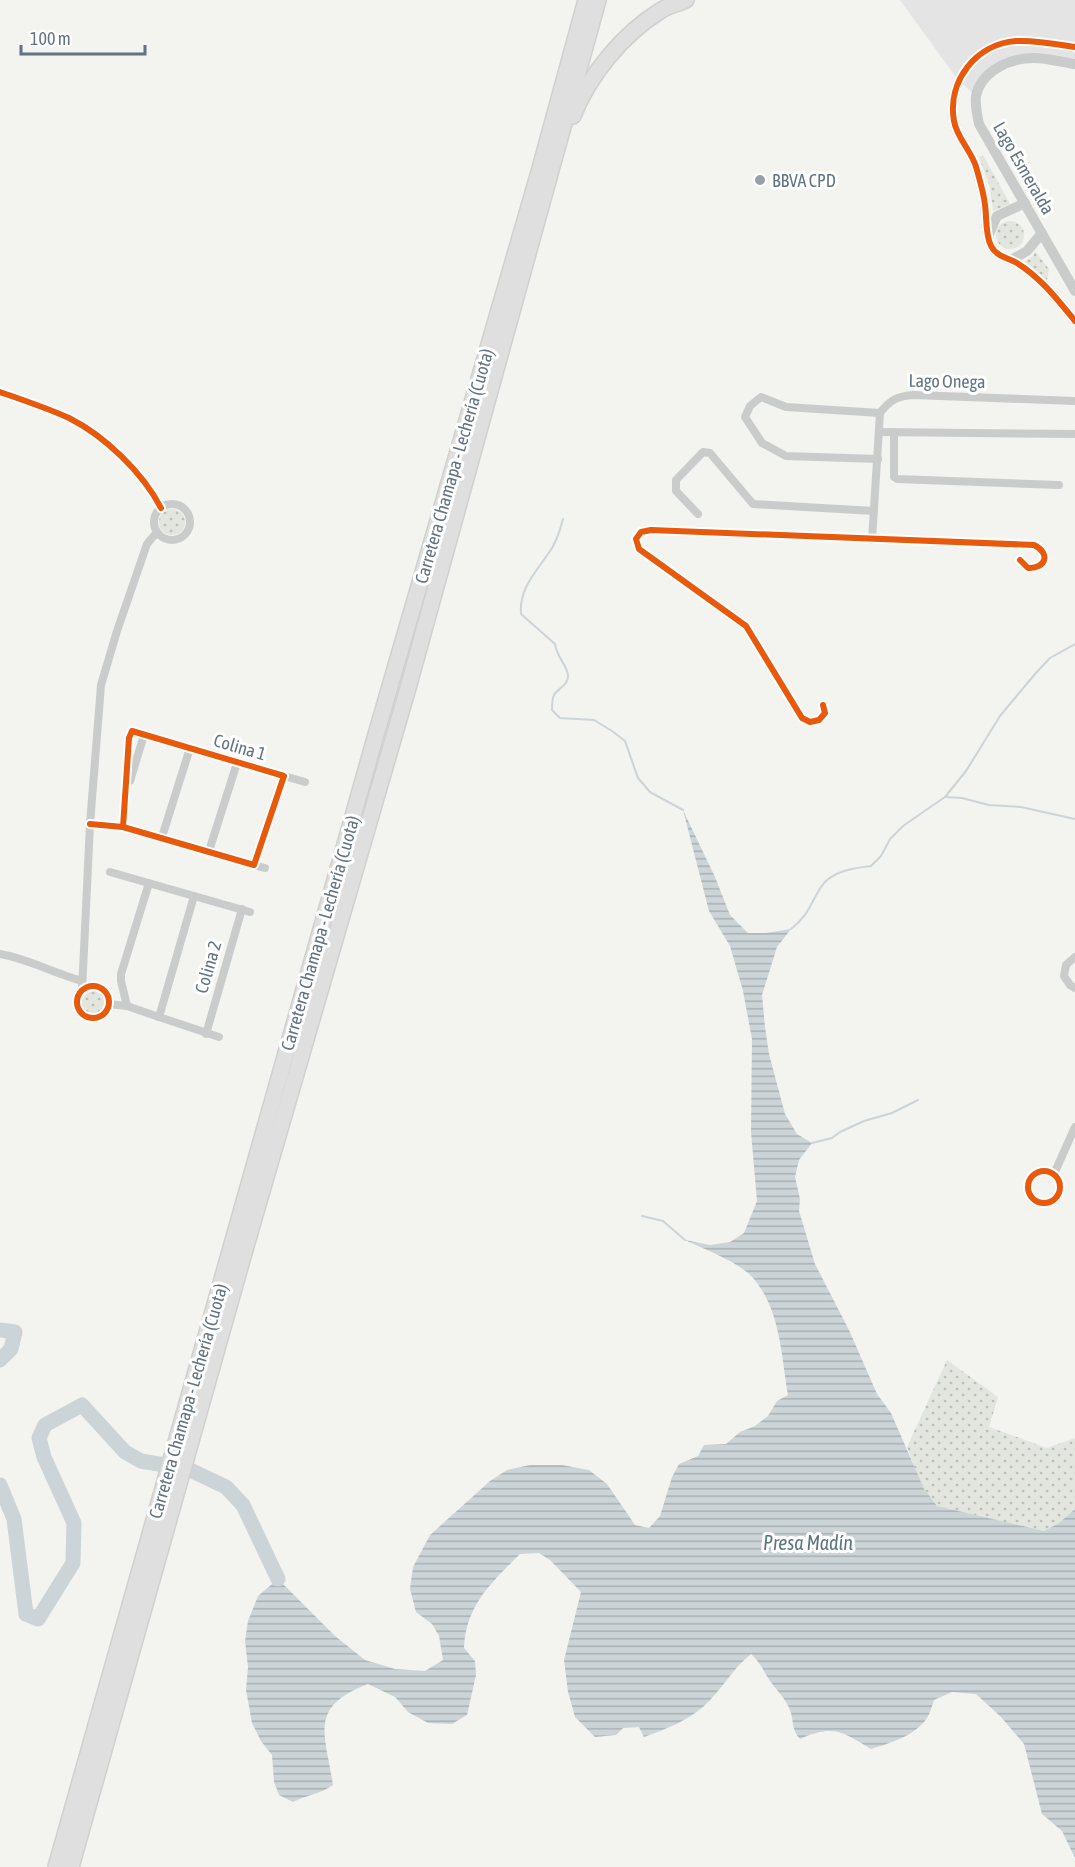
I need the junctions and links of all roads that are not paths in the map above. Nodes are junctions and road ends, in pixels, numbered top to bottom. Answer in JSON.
{"nodes":[{"id":1,"x":581,"y":0,"type":"edge"},
{"id":2,"x":586,"y":0,"type":"edge"},
{"id":3,"x":598,"y":0,"type":"edge"},
{"id":4,"x":686,"y":0,"type":"edge"},
{"id":5,"x":581,"y":18,"type":"junction"},
{"id":6,"x":1075,"y":47,"type":"edge"},
{"id":7,"x":1075,"y":64,"type":"edge"},
{"id":8,"x":550,"y":174,"type":"junction"},
{"id":9,"x":1025,"y":203,"type":"junction"},
{"id":10,"x":986,"y":213,"type":"junction"},
{"id":11,"x":998,"y":216,"type":"junction"},
{"id":12,"x":1042,"y":233,"type":"junction"},
{"id":13,"x":988,"y":238,"type":"junction"},
{"id":14,"x":1011,"y":260,"type":"junction"},
{"id":15,"x":1075,"y":291,"type":"edge"},
{"id":16,"x":1075,"y":321,"type":"edge"},
{"id":17,"x":0,"y":392,"type":"edge"},
{"id":18,"x":1075,"y":401,"type":"edge"},
{"id":19,"x":880,"y":413,"type":"junction"},
{"id":20,"x":879,"y":432,"type":"junction"},
{"id":21,"x":894,"y":432,"type":"junction"},
{"id":22,"x":1074,"y":434,"type":"edge"},
{"id":23,"x":878,"y":459,"type":"junction"},
{"id":24,"x":1059,"y":485,"type":"dead end"},
{"id":25,"x":161,"y":508,"type":"junction"},
{"id":26,"x":874,"y":511,"type":"junction"},
{"id":27,"x":698,"y":514,"type":"dead end"},
{"id":28,"x":157,"y":532,"type":"junction"},
{"id":29,"x":872,"y":540,"type":"junction"},
{"id":30,"x":1020,"y":560,"type":"dead end"},
{"id":31,"x":823,"y":705,"type":"dead end"},
{"id":32,"x":144,"y":735,"type":"junction"},
{"id":33,"x":190,"y":748,"type":"junction"},
{"id":34,"x":237,"y":763,"type":"junction"},
{"id":35,"x":284,"y":776,"type":"junction"},
{"id":36,"x":305,"y":782,"type":"dead end"},
{"id":37,"x":126,"y":792,"type":"junction"},
{"id":38,"x":90,"y":824,"type":"junction"},
{"id":39,"x":123,"y":827,"type":"junction"},
{"id":40,"x":162,"y":837,"type":"junction"},
{"id":41,"x":208,"y":851,"type":"junction"},
{"id":42,"x":254,"y":865,"type":"junction"},
{"id":43,"x":265,"y":868,"type":"dead end"},
{"id":44,"x":110,"y":872,"type":"dead end"},
{"id":45,"x":149,"y":883,"type":"junction"},
{"id":46,"x":194,"y":896,"type":"junction"},
{"id":47,"x":0,"y":954,"type":"edge"},
{"id":48,"x":1075,"y":957,"type":"edge"},
{"id":49,"x":82,"y":986,"type":"junction"},
{"id":50,"x":1075,"y":988,"type":"edge"},
{"id":51,"x":123,"y":990,"type":"junction"},
{"id":52,"x":109,"y":1000,"type":"junction"},
{"id":53,"x":127,"y":1006,"type":"junction"},
{"id":54,"x":159,"y":1017,"type":"junction"},
{"id":55,"x":206,"y":1034,"type":"junction"},
{"id":56,"x":219,"y":1037,"type":"dead end"},
{"id":57,"x":1075,"y":1127,"type":"edge"},
{"id":58,"x":1054,"y":1174,"type":"dead end"},
{"id":59,"x":216,"y":1326,"type":"junction"},
{"id":60,"x":135,"y":1614,"type":"junction"},
{"id":61,"x":56,"y":1867,"type":"edge"},
{"id":62,"x":71,"y":1867,"type":"edge"}],
"edges":[{"from":1,"to":5,"type":"highway"},
{"from":2,"to":5,"type":"highway","name":"Carretera Chamapa - Lechería (Cuota)"},
{"from":3,"to":8,"type":"highway","name":"Carretera Chamapa - Lechería (Cuota)"},
{"from":4,"to":8,"type":"highway"},
{"from":5,"to":59,"type":"highway","name":"Carretera Chamapa - Lechería (Cuota)"},
{"from":6,"to":10,"type":"street"},
{"from":7,"to":9,"type":"street","name":"Lago Esmeralda"},
{"from":8,"to":59,"type":"highway","name":"Carretera Chamapa - Lechería (Cuota)"},
{"from":9,"to":11,"type":"street"},
{"from":9,"to":12,"type":"street","name":"Lago Esmeralda"},
{"from":10,"to":11,"type":"street"},
{"from":10,"to":13,"type":"street"},
{"from":11,"to":13,"type":"street"},
{"from":12,"to":14,"type":"street"},
{"from":12,"to":15,"type":"street","name":"Lago Esmeralda"},
{"from":13,"to":14,"type":"street"},
{"from":14,"to":16,"type":"street"},
{"from":17,"to":25,"type":"street"},
{"from":18,"to":19,"type":"street","name":"Lago Onega"},
{"from":19,"to":20,"type":"street"},
{"from":19,"to":23,"type":"street"},
{"from":20,"to":21,"type":"street"},
{"from":20,"to":23,"type":"street"},
{"from":21,"to":22,"type":"street"},
{"from":21,"to":24,"type":"street"},
{"from":23,"to":26,"type":"street"},
{"from":25,"to":28,"type":"street"},
{"from":25,"to":28,"type":"street"},
{"from":26,"to":27,"type":"street"},
{"from":26,"to":29,"type":"street"},
{"from":28,"to":38,"type":"street"},
{"from":29,"to":30,"type":"street"},
{"from":29,"to":31,"type":"street"},
{"from":32,"to":33,"type":"street","name":"Colina 1"},
{"from":32,"to":37,"type":"street","name":"Colina 1"},
{"from":32,"to":37,"type":"street","name":"Colina 1"},
{"from":33,"to":34,"type":"street","name":"Colina 1"},
{"from":33,"to":40,"type":"street","name":"Colina 1"},
{"from":34,"to":35,"type":"street","name":"Colina 1"},
{"from":34,"to":41,"type":"street","name":"Colina 1"},
{"from":35,"to":36,"type":"street","name":"Colina 1"},
{"from":35,"to":42,"type":"street","name":"Colina 1"},
{"from":37,"to":39,"type":"street","name":"Colina 1"},
{"from":38,"to":39,"type":"street"},
{"from":38,"to":49,"type":"street"},
{"from":39,"to":40,"type":"street"},
{"from":40,"to":41,"type":"street"},
{"from":41,"to":42,"type":"street"},
{"from":42,"to":43,"type":"street"},
{"from":44,"to":45,"type":"street","name":"Colina 2"},
{"from":45,"to":46,"type":"street","name":"Colina 2"},
{"from":45,"to":51,"type":"street"},
{"from":46,"to":54,"type":"street","name":"Colina 2"},
{"from":46,"to":55,"type":"street","name":"Colina 2"},
{"from":47,"to":49,"type":"street"},
{"from":48,"to":50,"type":"street"},
{"from":49,"to":52,"type":"street"},
{"from":49,"to":52,"type":"street"},
{"from":51,"to":52,"type":"street"},
{"from":51,"to":53,"type":"street"},
{"from":52,"to":53,"type":"street"},
{"from":53,"to":54,"type":"street"},
{"from":54,"to":55,"type":"street"},
{"from":55,"to":56,"type":"street"},
{"from":57,"to":58,"type":"street"},
{"from":59,"to":60,"type":"highway","name":"Carretera Chamapa - Lechería (Cuota)"},
{"from":60,"to":61,"type":"highway","name":"Carretera Chamapa - Lechería (Cuota)"},
{"from":60,"to":62,"type":"highway","name":"Carretera Chamapa - Lechería (Cuota)"}]}
